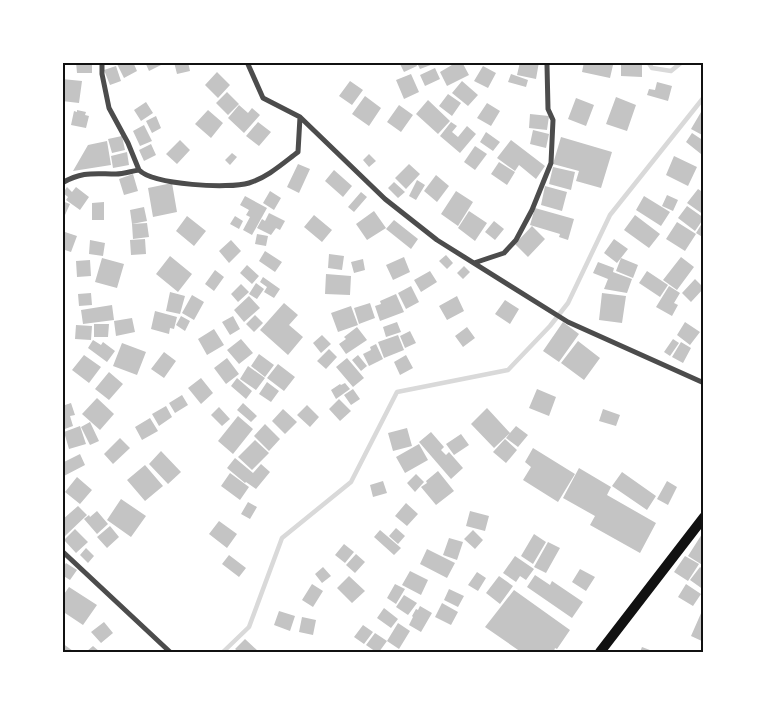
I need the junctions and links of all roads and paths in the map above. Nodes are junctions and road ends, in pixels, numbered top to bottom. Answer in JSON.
{"nodes":[{"id":1,"x":102,"y":62,"type":"edge"},
{"id":2,"x":247,"y":62,"type":"edge"},
{"id":3,"x":547,"y":65,"type":"dead end"},
{"id":4,"x":300,"y":116,"type":"junction"},
{"id":5,"x":139,"y":170,"type":"junction"},
{"id":6,"x":62,"y":183,"type":"edge"},
{"id":7,"x":474,"y":263,"type":"junction"},
{"id":8,"x":704,"y":383,"type":"edge"},
{"id":9,"x":704,"y":517,"type":"edge"},
{"id":10,"x":62,"y":551,"type":"edge"},
{"id":11,"x":170,"y":652,"type":"edge"},
{"id":12,"x":600,"y":652,"type":"edge"}],
"edges":[{"from":1,"to":5,"type":"street"},
{"from":2,"to":4,"type":"street"},
{"from":3,"to":7,"type":"street"},
{"from":4,"to":5,"type":"street"},
{"from":4,"to":7,"type":"street"},
{"from":5,"to":6,"type":"street"},
{"from":7,"to":8,"type":"street"},
{"from":9,"to":12,"type":"main road"},
{"from":10,"to":11,"type":"street"}]}
